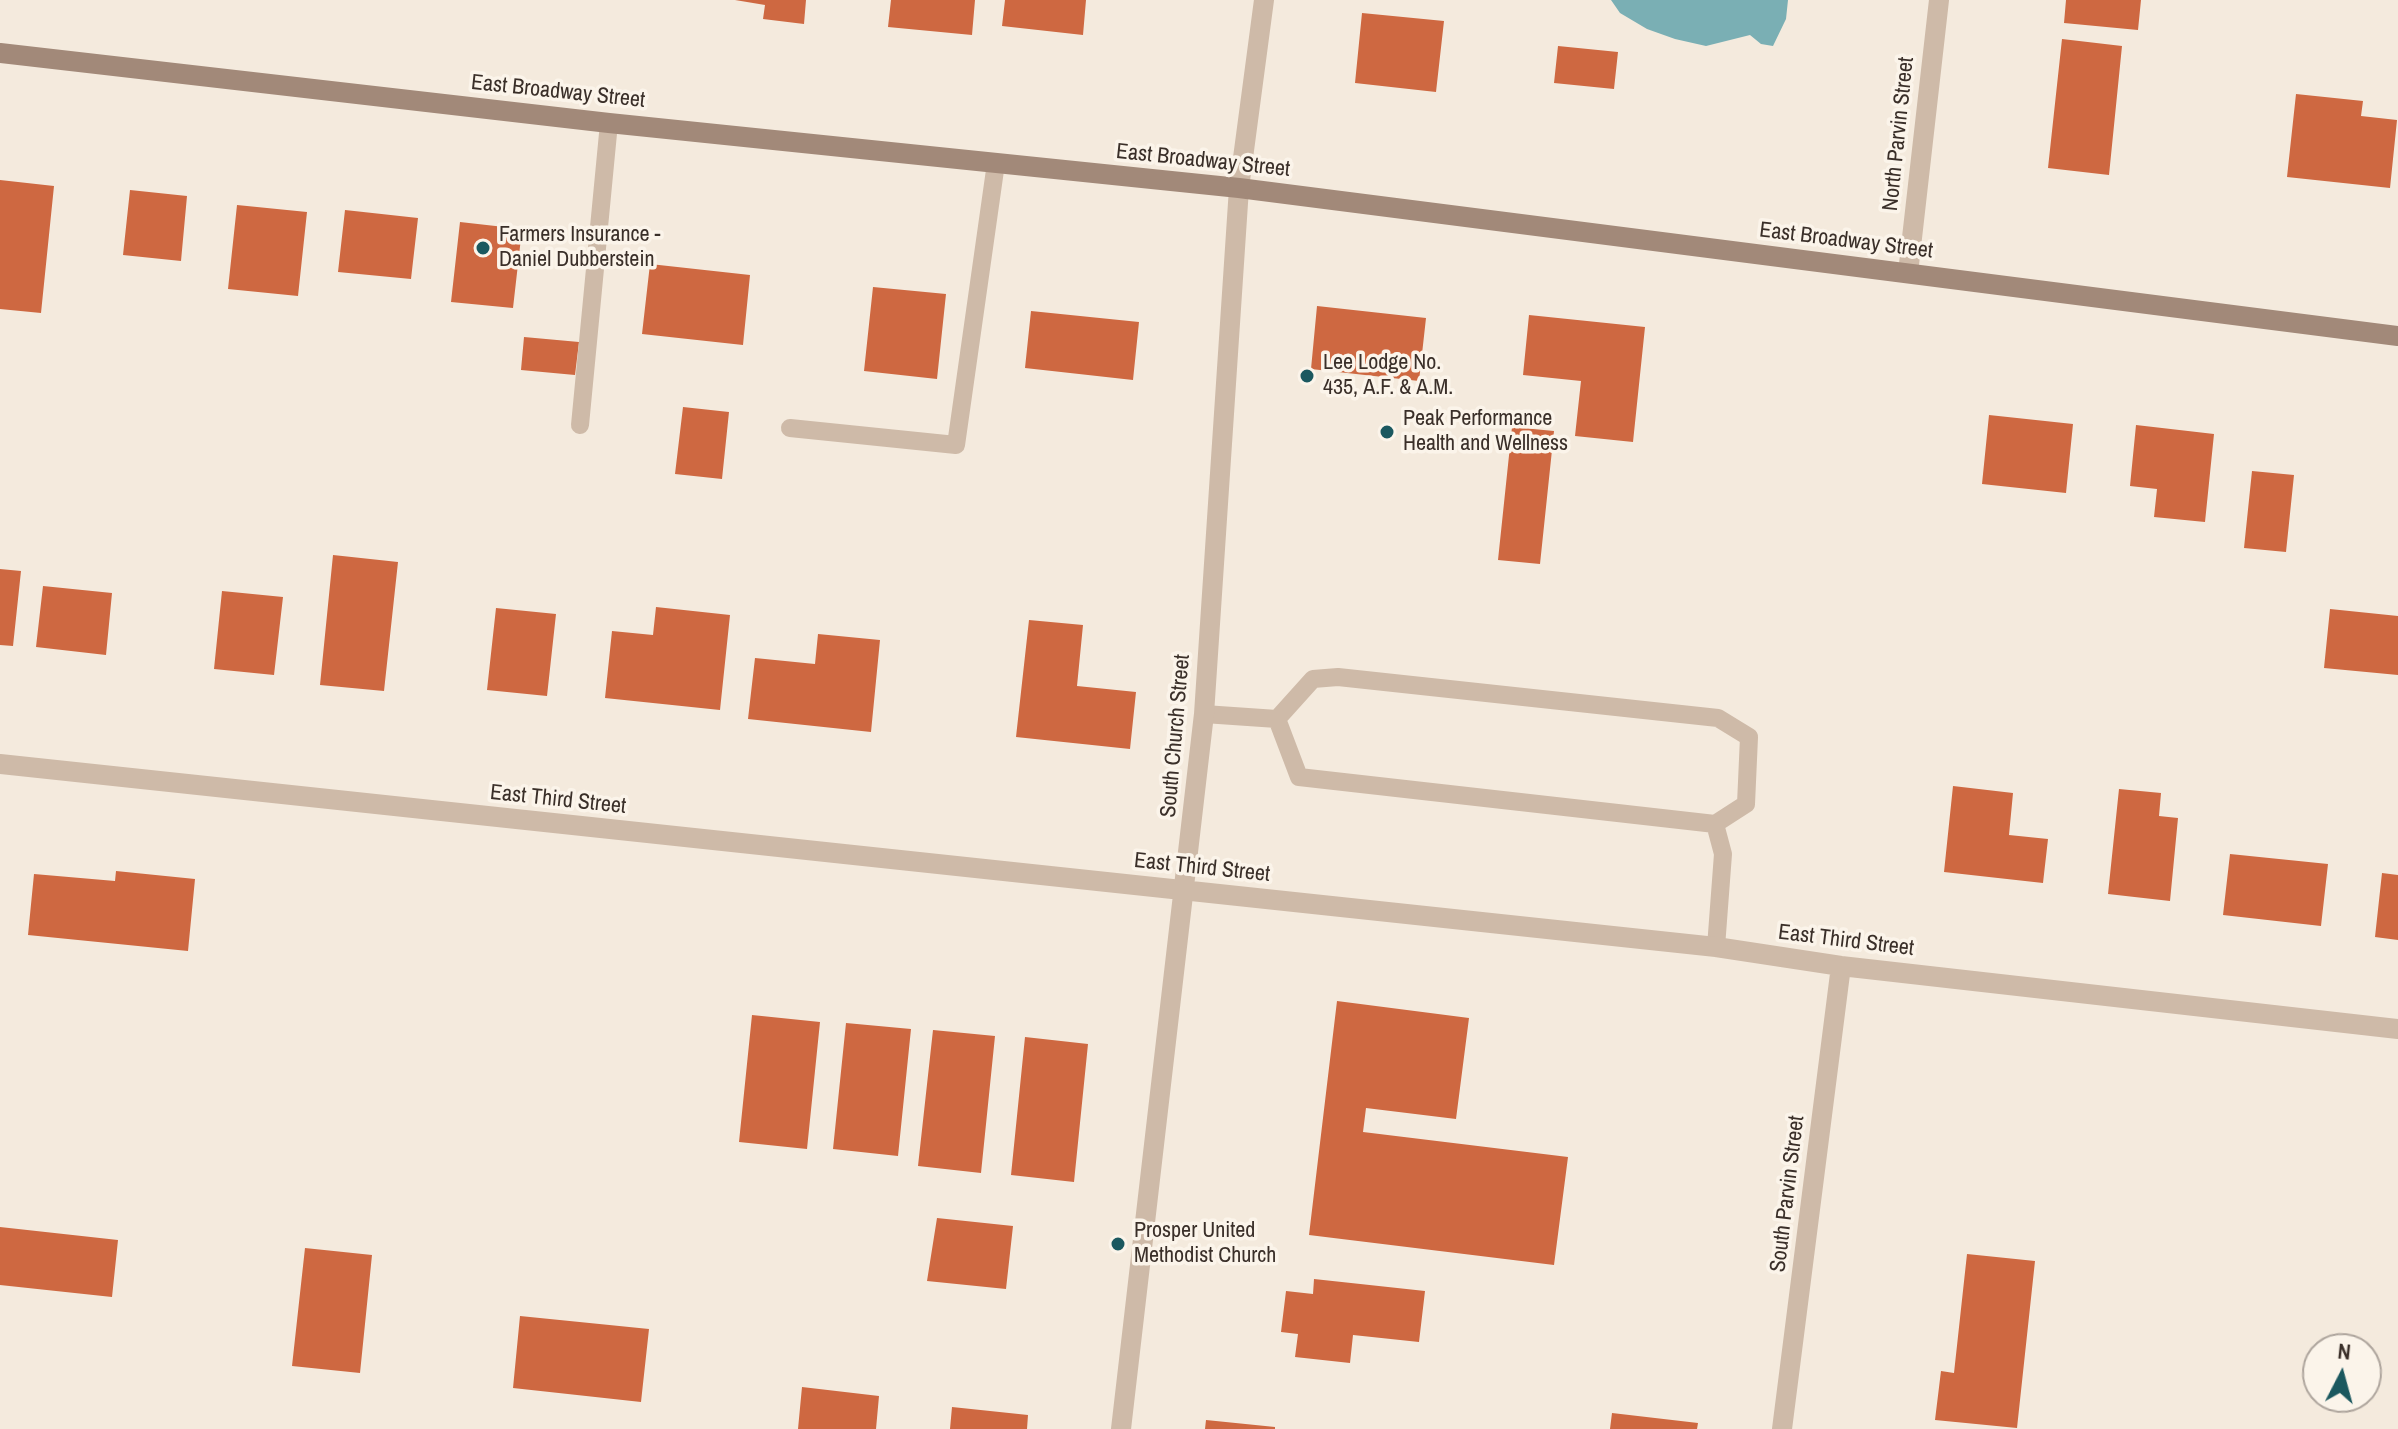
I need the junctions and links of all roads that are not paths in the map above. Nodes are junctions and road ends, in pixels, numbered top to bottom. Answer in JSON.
{"nodes":[{"id":1,"x":1264,"y":0,"type":"edge"},
{"id":2,"x":1939,"y":0,"type":"edge"},
{"id":3,"x":0,"y":53,"type":"edge"},
{"id":4,"x":609,"y":123,"type":"junction"},
{"id":5,"x":996,"y":163,"type":"junction"},
{"id":6,"x":1239,"y":188,"type":"junction"},
{"id":7,"x":1908,"y":273,"type":"junction"},
{"id":8,"x":2398,"y":336,"type":"edge"},
{"id":9,"x":580,"y":425,"type":"dead end"},
{"id":10,"x":790,"y":428,"type":"dead end"},
{"id":11,"x":1204,"y":714,"type":"junction"},
{"id":12,"x":1277,"y":719,"type":"junction"},
{"id":13,"x":0,"y":764,"type":"edge"},
{"id":14,"x":1715,"y":824,"type":"junction"},
{"id":15,"x":1184,"y":891,"type":"junction"},
{"id":16,"x":1716,"y":947,"type":"junction"},
{"id":17,"x":1841,"y":966,"type":"junction"},
{"id":18,"x":2398,"y":1029,"type":"edge"},
{"id":19,"x":1121,"y":1429,"type":"edge"},
{"id":20,"x":1782,"y":1429,"type":"edge"}],
"edges":[{"from":1,"to":6,"type":"street","name":"South Church Street"},
{"from":2,"to":7,"type":"street","name":"North Parvin Street"},
{"from":3,"to":4,"type":"street","name":"East Broadway Street"},
{"from":4,"to":5,"type":"street","name":"East Broadway Street"},
{"from":4,"to":9,"type":"lane"},
{"from":5,"to":6,"type":"street","name":"East Broadway Street"},
{"from":5,"to":10,"type":"lane"},
{"from":6,"to":7,"type":"street","name":"East Broadway Street"},
{"from":6,"to":11,"type":"street","name":"South Church Street"},
{"from":7,"to":8,"type":"street","name":"East Broadway Street"},
{"from":11,"to":12,"type":"lane"},
{"from":11,"to":15,"type":"street","name":"South Church Street"},
{"from":12,"to":14,"type":"lane"},
{"from":12,"to":14,"type":"lane"},
{"from":13,"to":15,"type":"street","name":"East Third Street"},
{"from":14,"to":16,"type":"lane"},
{"from":15,"to":16,"type":"street","name":"East Third Street"},
{"from":15,"to":19,"type":"street","name":"South Church Street"},
{"from":16,"to":17,"type":"street","name":"East Third Street"},
{"from":17,"to":18,"type":"street","name":"East Third Street"},
{"from":17,"to":20,"type":"street","name":"South Parvin Street"}]}
